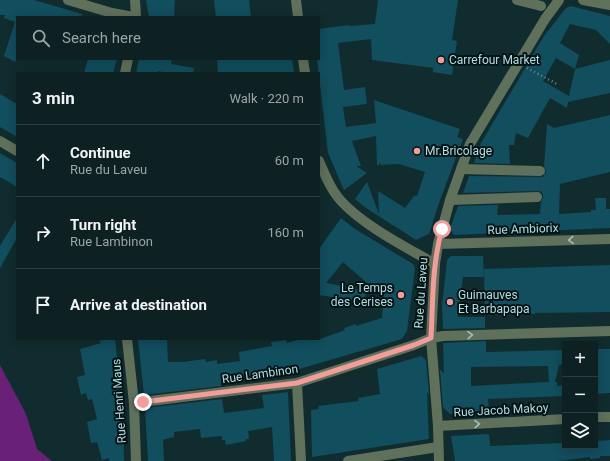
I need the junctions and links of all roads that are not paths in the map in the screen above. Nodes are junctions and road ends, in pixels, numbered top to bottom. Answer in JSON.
{"nodes":[{"id":1,"x":68,"y":0,"type":"edge"},
{"id":2,"x":135,"y":0,"type":"edge"},
{"id":3,"x":296,"y":0,"type":"edge"},
{"id":4,"x":517,"y":0,"type":"edge"},
{"id":5,"x":559,"y":0,"type":"edge"},
{"id":6,"x":583,"y":0,"type":"edge"},
{"id":7,"x":540,"y":3,"type":"edge"},
{"id":8,"x":610,"y":5,"type":"edge"},
{"id":9,"x":128,"y":16,"type":"edge"},
{"id":10,"x":136,"y":16,"type":"edge"},
{"id":11,"x":298,"y":16,"type":"edge"},
{"id":12,"x":545,"y":18,"type":"junction"},
{"id":13,"x":128,"y":60,"type":"edge"},
{"id":14,"x":303,"y":60,"type":"edge"},
{"id":15,"x":125,"y":72,"type":"edge"},
{"id":16,"x":305,"y":72,"type":"edge"},
{"id":17,"x":0,"y":141,"type":"edge"},
{"id":18,"x":16,"y":150,"type":"edge"},
{"id":19,"x":320,"y":164,"type":"edge"},
{"id":20,"x":461,"y":169,"type":"junction"},
{"id":21,"x":540,"y":171,"type":"dead end"},
{"id":22,"x":537,"y":197,"type":"dead end"},
{"id":23,"x":450,"y":200,"type":"junction"},
{"id":24,"x":610,"y":239,"type":"edge"},
{"id":25,"x":438,"y":244,"type":"junction"},
{"id":26,"x":435,"y":264,"type":"junction"},
{"id":27,"x":610,"y":331,"type":"edge"},
{"id":28,"x":431,"y":338,"type":"junction"},
{"id":29,"x":127,"y":340,"type":"edge"},
{"id":30,"x":297,"y":383,"type":"junction"},
{"id":31,"x":134,"y":403,"type":"junction"},
{"id":32,"x":610,"y":417,"type":"edge"},
{"id":33,"x":598,"y":418,"type":"edge"},
{"id":34,"x":562,"y":419,"type":"edge"},
{"id":35,"x":438,"y":426,"type":"junction"},
{"id":36,"x":438,"y":447,"type":"junction"},
{"id":37,"x":136,"y":461,"type":"edge"},
{"id":38,"x":301,"y":461,"type":"edge"},
{"id":39,"x":348,"y":461,"type":"edge"},
{"id":40,"x":439,"y":461,"type":"edge"}],
"edges":[{"from":1,"to":9,"type":"street"},
{"from":2,"to":10,"type":"street"},
{"from":3,"to":11,"type":"street"},
{"from":4,"to":7,"type":"street"},
{"from":5,"to":12,"type":"street","name":"Rue du Laveu"},
{"from":6,"to":8,"type":"street"},
{"from":7,"to":12,"type":"street"},
{"from":12,"to":20,"type":"street","name":"Rue du Laveu"},
{"from":13,"to":15,"type":"street"},
{"from":14,"to":16,"type":"street"},
{"from":17,"to":18,"type":"street"},
{"from":19,"to":26,"type":"street"},
{"from":20,"to":21,"type":"street"},
{"from":20,"to":23,"type":"street","name":"Rue du Laveu"},
{"from":22,"to":23,"type":"street"},
{"from":23,"to":25,"type":"street","name":"Rue du Laveu"},
{"from":24,"to":25,"type":"street","name":"Rue Ambiorix","one_way":true},
{"from":25,"to":26,"type":"street","name":"Rue du Laveu"},
{"from":26,"to":28,"type":"street","name":"Rue du Laveu"},
{"from":28,"to":27,"type":"street","name":"Rue Lambinon","one_way":true},
{"from":28,"to":30,"type":"street","name":"Rue Lambinon"},
{"from":28,"to":35,"type":"street","name":"Rue du Laveu"},
{"from":29,"to":31,"type":"street","name":"Rue Henri Maus"},
{"from":30,"to":31,"type":"street","name":"Rue Lambinon"},
{"from":30,"to":38,"type":"street"},
{"from":31,"to":37,"type":"street","name":"Rue Henri Maus"},
{"from":32,"to":33,"type":"street"},
{"from":35,"to":34,"type":"street","name":"Rue Jacob Makoy","one_way":true},
{"from":35,"to":36,"type":"street","name":"Rue du Laveu"},
{"from":36,"to":39,"type":"street"},
{"from":36,"to":40,"type":"street","name":"Rue du Laveu"}]}
